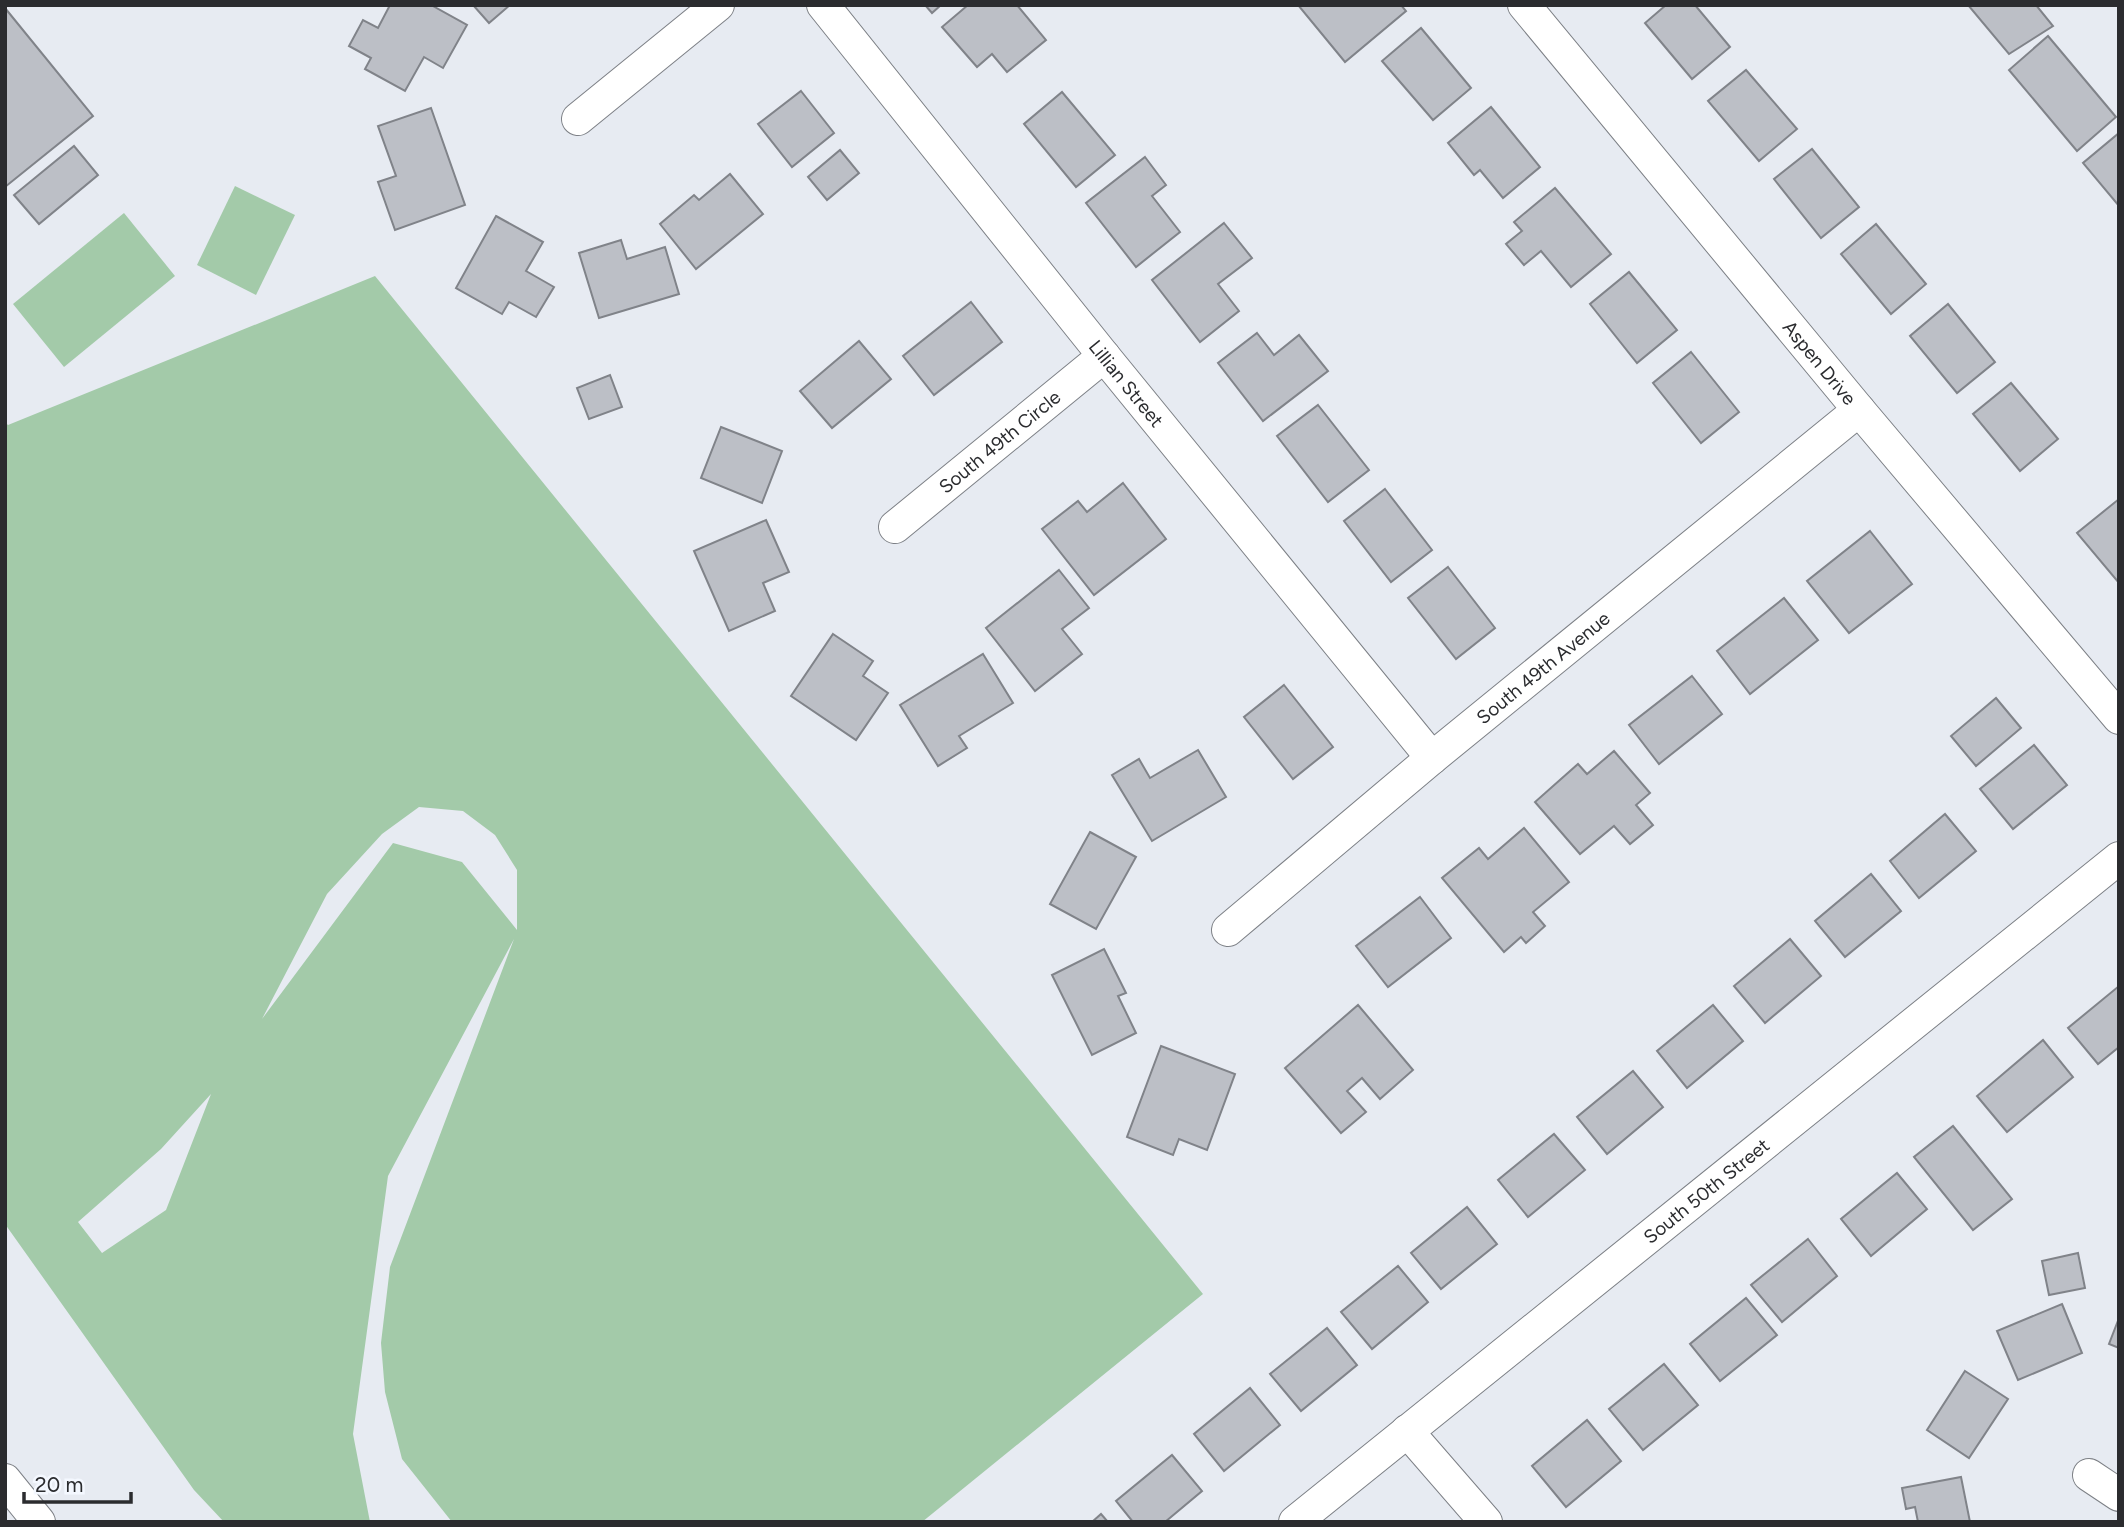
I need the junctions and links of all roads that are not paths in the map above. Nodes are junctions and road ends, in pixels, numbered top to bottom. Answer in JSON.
{"nodes":[{"id":1,"x":718,"y":5,"type":"edge"},
{"id":2,"x":823,"y":5,"type":"edge"},
{"id":3,"x":1524,"y":5,"type":"edge"},
{"id":4,"x":578,"y":119,"type":"dead end"},
{"id":5,"x":1104,"y":356,"type":"junction"},
{"id":6,"x":1859,"y":410,"type":"junction"},
{"id":7,"x":895,"y":527,"type":"dead end"},
{"id":8,"x":2119,"y":718,"type":"edge"},
{"id":9,"x":1432,"y":758,"type":"junction"},
{"id":10,"x":2119,"y":858,"type":"edge"},
{"id":11,"x":1228,"y":930,"type":"dead end"},
{"id":12,"x":1407,"y":1431,"type":"junction"},
{"id":13,"x":2089,"y":1475,"type":"dead end"},
{"id":14,"x":5,"y":1480,"type":"edge"},
{"id":15,"x":2119,"y":1495,"type":"edge"},
{"id":16,"x":39,"y":1522,"type":"edge"},
{"id":17,"x":1294,"y":1522,"type":"edge"},
{"id":18,"x":1486,"y":1522,"type":"edge"}],
"edges":[{"from":1,"to":4,"type":"street"},
{"from":2,"to":5,"type":"street","name":"Lillian Street"},
{"from":3,"to":6,"type":"street","name":"Aspen Drive"},
{"from":5,"to":7,"type":"street","name":"South 49th Circle"},
{"from":5,"to":9,"type":"street","name":"Lillian Street"},
{"from":6,"to":8,"type":"street","name":"Aspen Drive"},
{"from":6,"to":9,"type":"street","name":"South 49th Avenue"},
{"from":9,"to":11,"type":"street","name":"South 49th Avenue"},
{"from":10,"to":12,"type":"street","name":"South 50th Street"},
{"from":12,"to":17,"type":"street","name":"South 50th Street"},
{"from":12,"to":18,"type":"street"},
{"from":13,"to":15,"type":"street"},
{"from":14,"to":16,"type":"street"}]}
